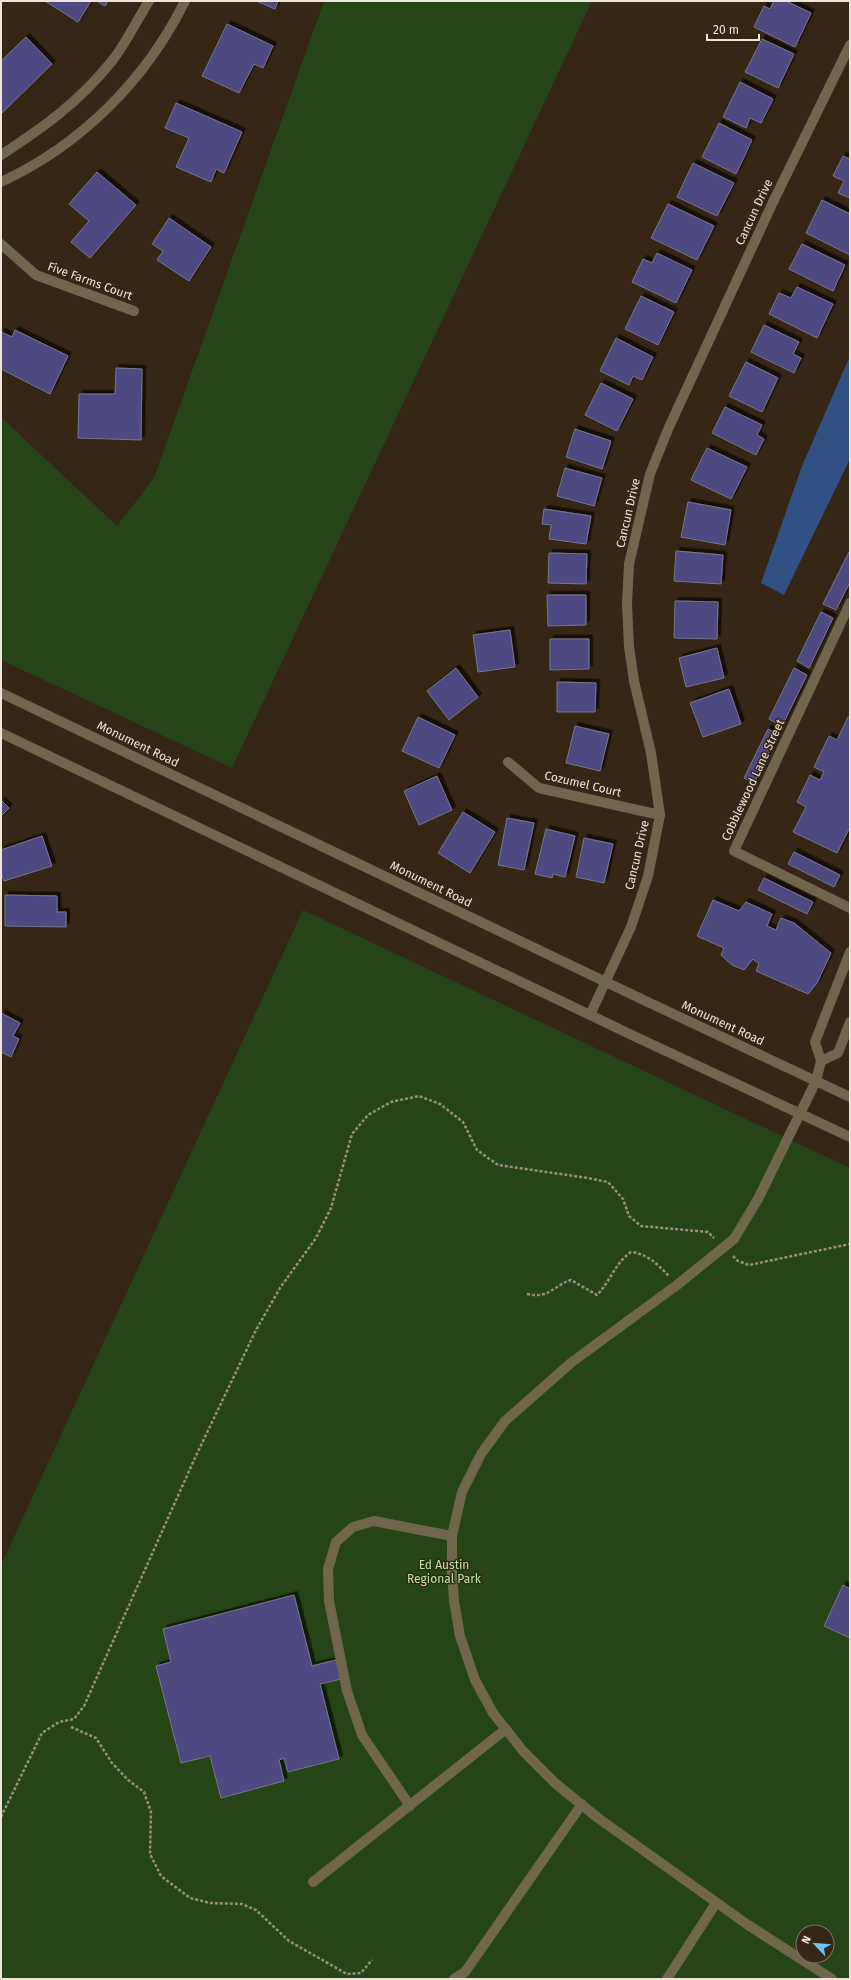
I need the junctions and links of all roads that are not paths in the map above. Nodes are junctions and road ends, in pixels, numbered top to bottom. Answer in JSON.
{"nodes":[{"id":1,"x":149,"y":1,"type":"edge"},
{"id":2,"x":185,"y":1,"type":"edge"},
{"id":3,"x":850,"y":45,"type":"edge"},
{"id":4,"x":1,"y":155,"type":"edge"},
{"id":5,"x":1,"y":182,"type":"edge"},
{"id":6,"x":1,"y":244,"type":"edge"},
{"id":7,"x":134,"y":311,"type":"dead end"},
{"id":8,"x":850,"y":603,"type":"edge"},
{"id":9,"x":1,"y":693,"type":"edge"},
{"id":10,"x":1,"y":733,"type":"edge"},
{"id":11,"x":508,"y":762,"type":"dead end"},
{"id":12,"x":660,"y":815,"type":"junction"},
{"id":13,"x":850,"y":908,"type":"edge"},
{"id":14,"x":850,"y":952,"type":"edge"},
{"id":15,"x":606,"y":982,"type":"junction"},
{"id":16,"x":590,"y":1015,"type":"junction"},
{"id":17,"x":850,"y":1022,"type":"edge"},
{"id":18,"x":821,"y":1061,"type":"junction"},
{"id":19,"x":816,"y":1081,"type":"junction"},
{"id":20,"x":850,"y":1097,"type":"edge"},
{"id":21,"x":801,"y":1114,"type":"junction"},
{"id":22,"x":850,"y":1137,"type":"edge"},
{"id":23,"x":452,"y":1536,"type":"junction"},
{"id":24,"x":506,"y":1729,"type":"junction"},
{"id":25,"x":582,"y":1804,"type":"junction"},
{"id":26,"x":410,"y":1806,"type":"junction"},
{"id":27,"x":313,"y":1882,"type":"dead end"},
{"id":28,"x":716,"y":1903,"type":"junction"},
{"id":29,"x":454,"y":1979,"type":"edge"},
{"id":30,"x":667,"y":1979,"type":"edge"},
{"id":31,"x":832,"y":1979,"type":"edge"}],
"edges":[{"from":1,"to":4,"type":"street"},
{"from":2,"to":5,"type":"street"},
{"from":3,"to":12,"type":"street","name":"Cancun Drive"},
{"from":6,"to":7,"type":"street","name":"Five Farms Court"},
{"from":8,"to":13,"type":"street","name":"Cobblewood Lane Street"},
{"from":9,"to":15,"type":"street","name":"Monument Road"},
{"from":10,"to":16,"type":"street"},
{"from":11,"to":12,"type":"street","name":"Cozumel Court"},
{"from":12,"to":15,"type":"street","name":"Cancun Drive"},
{"from":14,"to":18,"type":"street"},
{"from":15,"to":16,"type":"street","name":"Cancun Drive"},
{"from":15,"to":19,"type":"street","name":"Monument Road"},
{"from":16,"to":21,"type":"street"},
{"from":17,"to":18,"type":"street"},
{"from":18,"to":19,"type":"street"},
{"from":19,"to":20,"type":"street","name":"Monument Road"},
{"from":19,"to":21,"type":"street"},
{"from":21,"to":22,"type":"street"},
{"from":21,"to":23,"type":"street"},
{"from":23,"to":24,"type":"street"},
{"from":23,"to":26,"type":"street"},
{"from":24,"to":25,"type":"street"},
{"from":24,"to":26,"type":"street"},
{"from":25,"to":28,"type":"street"},
{"from":25,"to":29,"type":"street"},
{"from":26,"to":27,"type":"street"},
{"from":28,"to":30,"type":"street"},
{"from":28,"to":31,"type":"street"}]}
